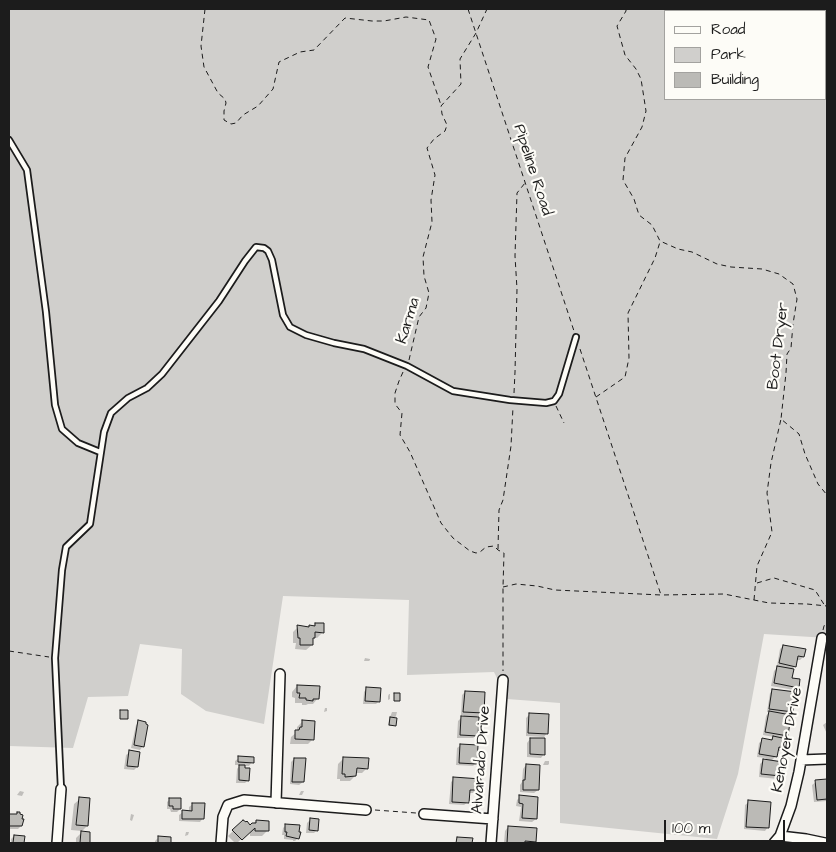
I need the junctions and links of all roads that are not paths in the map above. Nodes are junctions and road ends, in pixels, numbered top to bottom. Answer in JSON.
{"nodes":[{"id":1,"x":9,"y":140,"type":"edge"},
{"id":2,"x":576,"y":337,"type":"road end"},
{"id":3,"x":100,"y":452,"type":"junction"},
{"id":4,"x":822,"y":638,"type":"dead end"},
{"id":5,"x":280,"y":674,"type":"dead end"},
{"id":6,"x":503,"y":680,"type":"road end"},
{"id":7,"x":827,"y":759,"type":"edge"},
{"id":8,"x":801,"y":760,"type":"junction"},
{"id":9,"x":61,"y":789,"type":"joint"},
{"id":10,"x":276,"y":803,"type":"junction"},
{"id":11,"x":366,"y":810,"type":"road end"},
{"id":12,"x":424,"y":814,"type":"road end"},
{"id":13,"x":493,"y":819,"type":"junction"},
{"id":14,"x":777,"y":840,"type":"edge"},
{"id":15,"x":57,"y":843,"type":"edge"},
{"id":16,"x":221,"y":843,"type":"edge"},
{"id":17,"x":491,"y":843,"type":"edge"},
{"id":18,"x":825,"y":843,"type":"edge"}],
"edges":[{"from":1,"to":3,"type":"lane"},
{"from":2,"to":3,"type":"lane"},
{"from":3,"to":9,"type":"lane"},
{"from":4,"to":8,"type":"street","name":"Kenoyer Drive"},
{"from":5,"to":10,"type":"street"},
{"from":6,"to":13,"type":"street","name":"Alvarado Drive"},
{"from":7,"to":8,"type":"street"},
{"from":8,"to":14,"type":"street","name":"Kenoyer Drive"},
{"from":9,"to":15,"type":"street"},
{"from":10,"to":11,"type":"street"},
{"from":10,"to":16,"type":"street"},
{"from":12,"to":13,"type":"street"},
{"from":13,"to":17,"type":"street","name":"Alvarado Drive"},
{"from":14,"to":18,"type":"street"}]}
